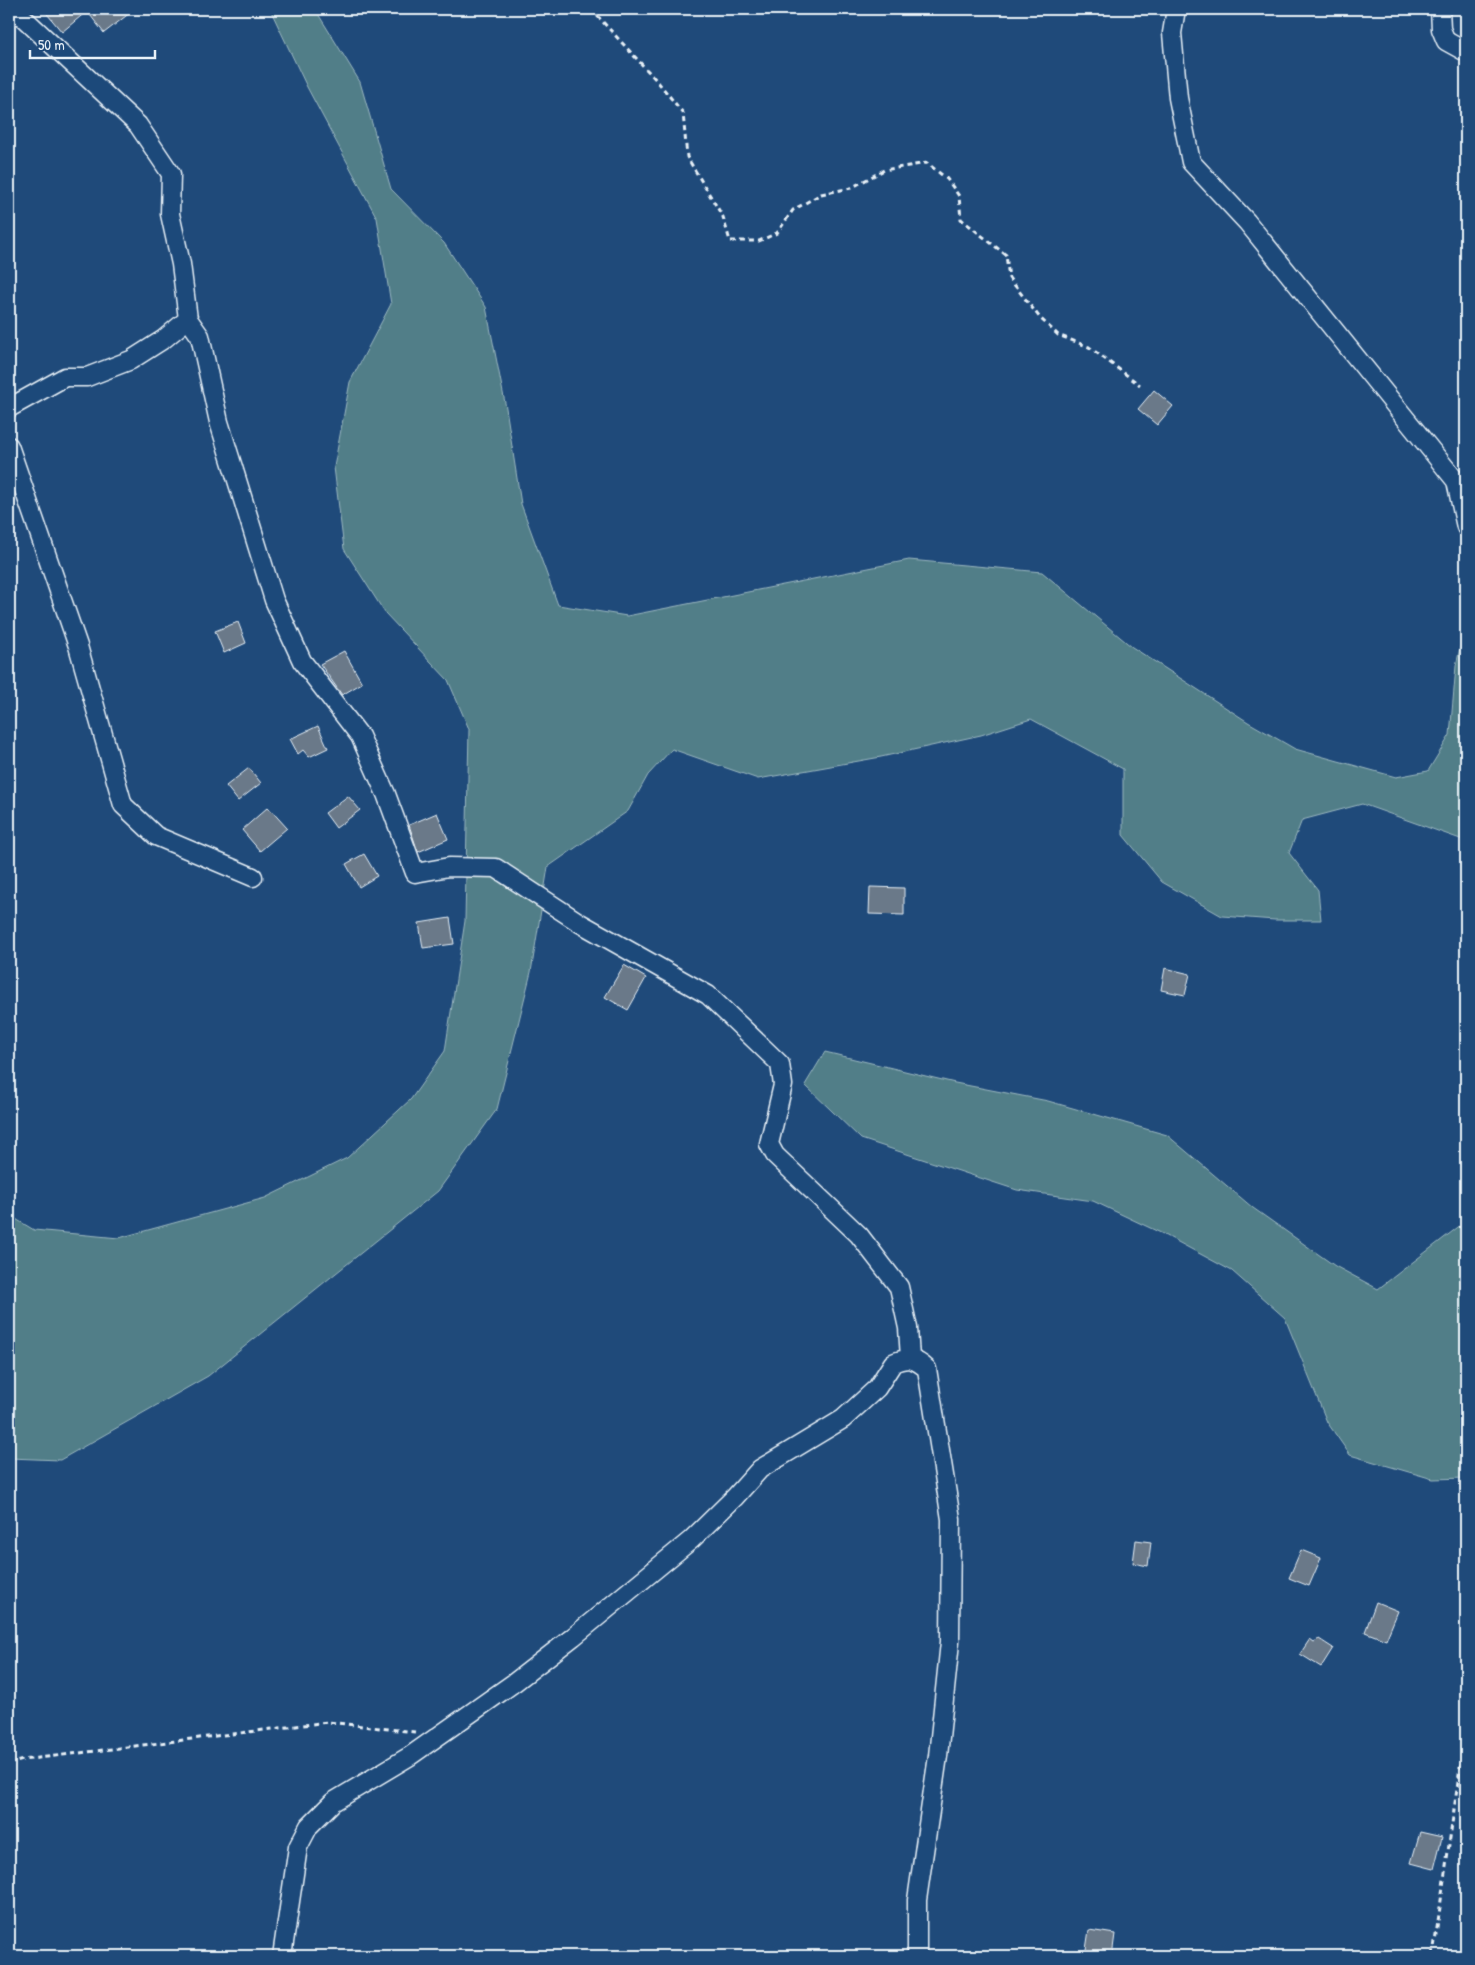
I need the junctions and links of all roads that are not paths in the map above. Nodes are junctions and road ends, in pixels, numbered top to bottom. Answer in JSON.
{"nodes":[{"id":1,"x":14,"y":9,"type":"edge"},
{"id":2,"x":1176,"y":9,"type":"edge"},
{"id":3,"x":1440,"y":9,"type":"edge"},
{"id":4,"x":1466,"y":52,"type":"edge"},
{"id":5,"x":188,"y":319,"type":"junction"},
{"id":6,"x":9,"y":408,"type":"edge"},
{"id":7,"x":9,"y":446,"type":"edge"},
{"id":8,"x":1466,"y":527,"type":"edge"},
{"id":9,"x":253,"y":877,"type":"dead end"},
{"id":10,"x":910,"y":1358,"type":"junction"},
{"id":11,"x":282,"y":1956,"type":"edge"},
{"id":12,"x":917,"y":1956,"type":"edge"}],
"edges":[{"from":1,"to":5,"type":"street"},
{"from":2,"to":8,"type":"street"},
{"from":3,"to":4,"type":"street"},
{"from":5,"to":6,"type":"street"},
{"from":5,"to":10,"type":"street"},
{"from":7,"to":9,"type":"street"},
{"from":10,"to":11,"type":"street"},
{"from":10,"to":12,"type":"street"}]}
